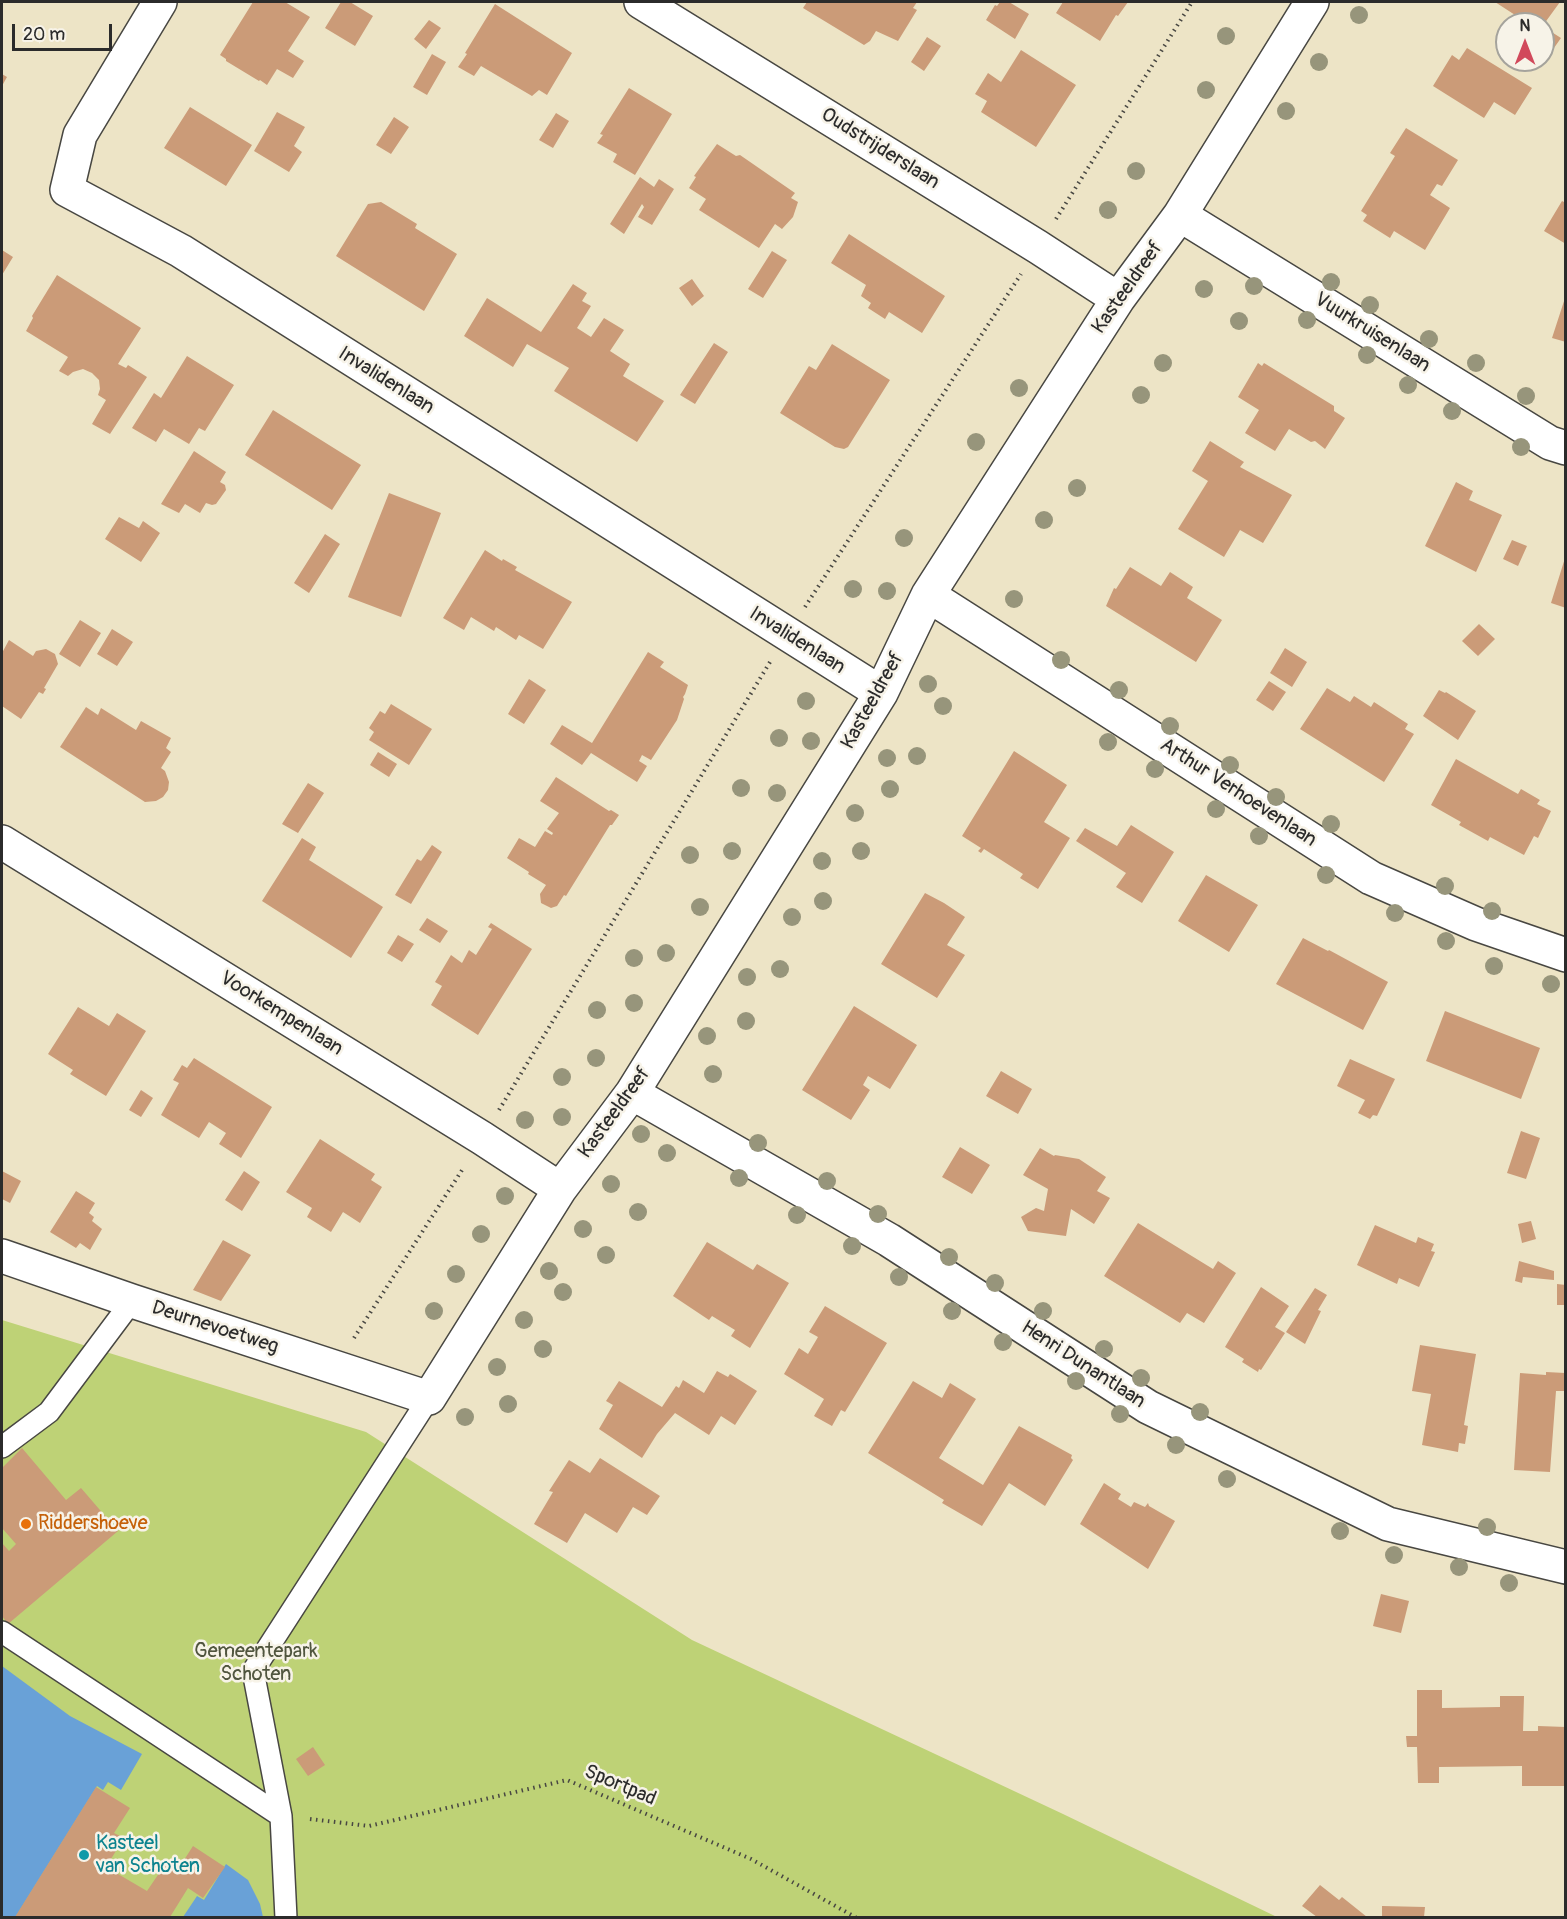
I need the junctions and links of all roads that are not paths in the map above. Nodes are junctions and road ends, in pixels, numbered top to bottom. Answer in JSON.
{"nodes":[{"id":1,"x":160,"y":2,"type":"edge"},
{"id":2,"x":641,"y":2,"type":"edge"},
{"id":3,"x":1312,"y":2,"type":"edge"},
{"id":4,"x":1180,"y":215,"type":"junction"},
{"id":5,"x":1118,"y":299,"type":"junction"},
{"id":6,"x":1566,"y":448,"type":"edge"},
{"id":7,"x":928,"y":595,"type":"junction"},
{"id":8,"x":881,"y":693,"type":"junction"},
{"id":9,"x":2,"y":842,"type":"edge"},
{"id":10,"x":1566,"y":955,"type":"edge"},
{"id":11,"x":632,"y":1093,"type":"junction"},
{"id":12,"x":560,"y":1189,"type":"junction"},
{"id":13,"x":2,"y":1256,"type":"edge"},
{"id":14,"x":132,"y":1301,"type":"junction"},
{"id":15,"x":429,"y":1398,"type":"junction"},
{"id":16,"x":2,"y":1447,"type":"edge"},
{"id":17,"x":1566,"y":1567,"type":"edge"},
{"id":18,"x":2,"y":1632,"type":"edge"},
{"id":19,"x":281,"y":1816,"type":"junction"},
{"id":20,"x":286,"y":1917,"type":"edge"}],
"edges":[{"from":1,"to":8,"type":"street","name":"Invalidenlaan"},
{"from":2,"to":5,"type":"street","name":"Oudstrijderslaan"},
{"from":3,"to":4,"type":"street","name":"Kasteeldreef"},
{"from":4,"to":5,"type":"street","name":"Kasteeldreef"},
{"from":4,"to":6,"type":"street","name":"Vuurkruisenlaan"},
{"from":5,"to":7,"type":"street","name":"Kasteeldreef"},
{"from":7,"to":8,"type":"street","name":"Kasteeldreef"},
{"from":7,"to":10,"type":"street","name":"Arthur Verhoevenlaan"},
{"from":8,"to":11,"type":"street","name":"Kasteeldreef"},
{"from":9,"to":12,"type":"street","name":"Voorkempenlaan"},
{"from":11,"to":12,"type":"street","name":"Kasteeldreef"},
{"from":11,"to":17,"type":"street","name":"Henri Dunantlaan"},
{"from":12,"to":15,"type":"street","name":"Kasteeldreef"},
{"from":13,"to":14,"type":"street","name":"Deurnevoetweg"},
{"from":14,"to":15,"type":"street","name":"Deurnevoetweg"},
{"from":14,"to":16,"type":"lane"},
{"from":15,"to":19,"type":"lane"},
{"from":18,"to":19,"type":"lane"},
{"from":19,"to":20,"type":"lane"}]}
